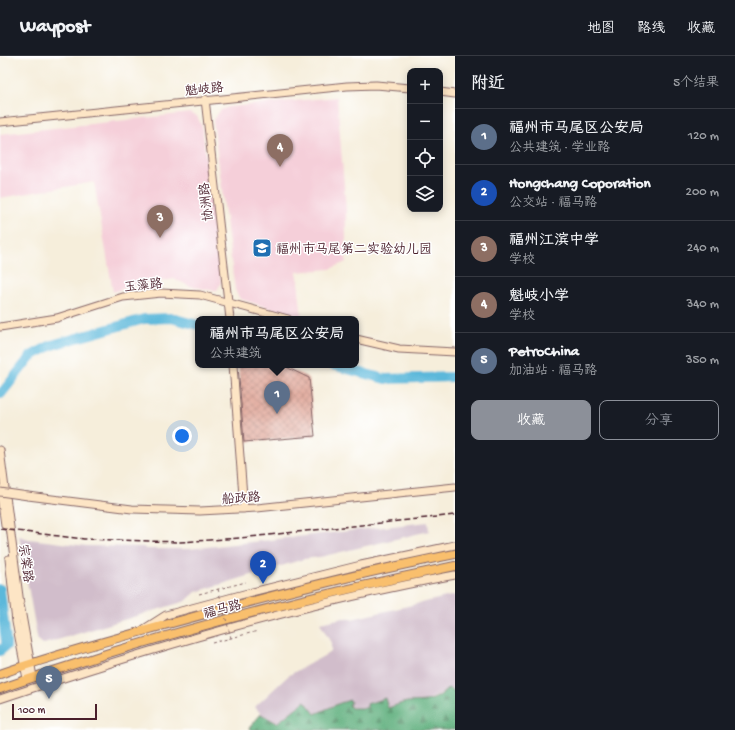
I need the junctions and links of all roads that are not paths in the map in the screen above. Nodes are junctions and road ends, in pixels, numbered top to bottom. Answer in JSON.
{"nodes":[{"id":1,"x":407,"y":88,"type":"edge"},
{"id":2,"x":443,"y":92,"type":"edge"},
{"id":3,"x":455,"y":94,"type":"edge"},
{"id":4,"x":204,"y":99,"type":"junction"},
{"id":5,"x":0,"y":122,"type":"edge"},
{"id":6,"x":229,"y":302,"type":"junction"},
{"id":7,"x":230,"y":316,"type":"edge"},
{"id":8,"x":278,"y":316,"type":"edge"},
{"id":9,"x":0,"y":327,"type":"edge"},
{"id":10,"x":359,"y":340,"type":"edge"},
{"id":11,"x":455,"y":352,"type":"edge"},
{"id":12,"x":233,"y":368,"type":"edge"},
{"id":13,"x":0,"y":450,"type":"edge"},
{"id":14,"x":455,"y":487,"type":"edge"},
{"id":15,"x":0,"y":489,"type":"edge"},
{"id":16,"x":0,"y":492,"type":"edge"},
{"id":17,"x":244,"y":509,"type":"junction"},
{"id":18,"x":455,"y":545,"type":"edge"},
{"id":19,"x":455,"y":554,"type":"edge"},
{"id":20,"x":455,"y":566,"type":"edge"},
{"id":21,"x":455,"y":575,"type":"edge"},
{"id":22,"x":140,"y":631,"type":"junction"},
{"id":23,"x":27,"y":665,"type":"junction"},
{"id":24,"x":0,"y":674,"type":"edge"},
{"id":25,"x":30,"y":678,"type":"junction"},
{"id":26,"x":0,"y":689,"type":"edge"},
{"id":27,"x":0,"y":699,"type":"edge"}],
"edges":[{"from":1,"to":4,"type":"street","name":"魁岐路"},
{"from":2,"to":3,"type":"street"},
{"from":4,"to":5,"type":"street","name":"魁岐路"},
{"from":4,"to":6,"type":"street","name":"协洲路"},
{"from":6,"to":7,"type":"street","name":"协洲路"},
{"from":6,"to":8,"type":"street","name":"玉藻路"},
{"from":6,"to":9,"type":"street","name":"玉藻路"},
{"from":10,"to":11,"type":"street"},
{"from":12,"to":17,"type":"street"},
{"from":13,"to":23,"type":"street","name":"宗棠路"},
{"from":14,"to":17,"type":"street","name":"船政路"},
{"from":15,"to":23,"type":"street","name":"宗棠路"},
{"from":16,"to":17,"type":"street","name":"船政路","bridge":true},
{"from":18,"to":22,"type":"street"},
{"from":19,"to":22,"type":"main road","name":"福马路"},
{"from":20,"to":25,"type":"main road","name":"福马路"},
{"from":21,"to":27,"type":"street"},
{"from":22,"to":23,"type":"main road","name":"福马路"},
{"from":23,"to":24,"type":"main road","name":"福马路"},
{"from":23,"to":25,"type":"street","name":"宗棠路"},
{"from":25,"to":26,"type":"main road","name":"福马路"}]}
